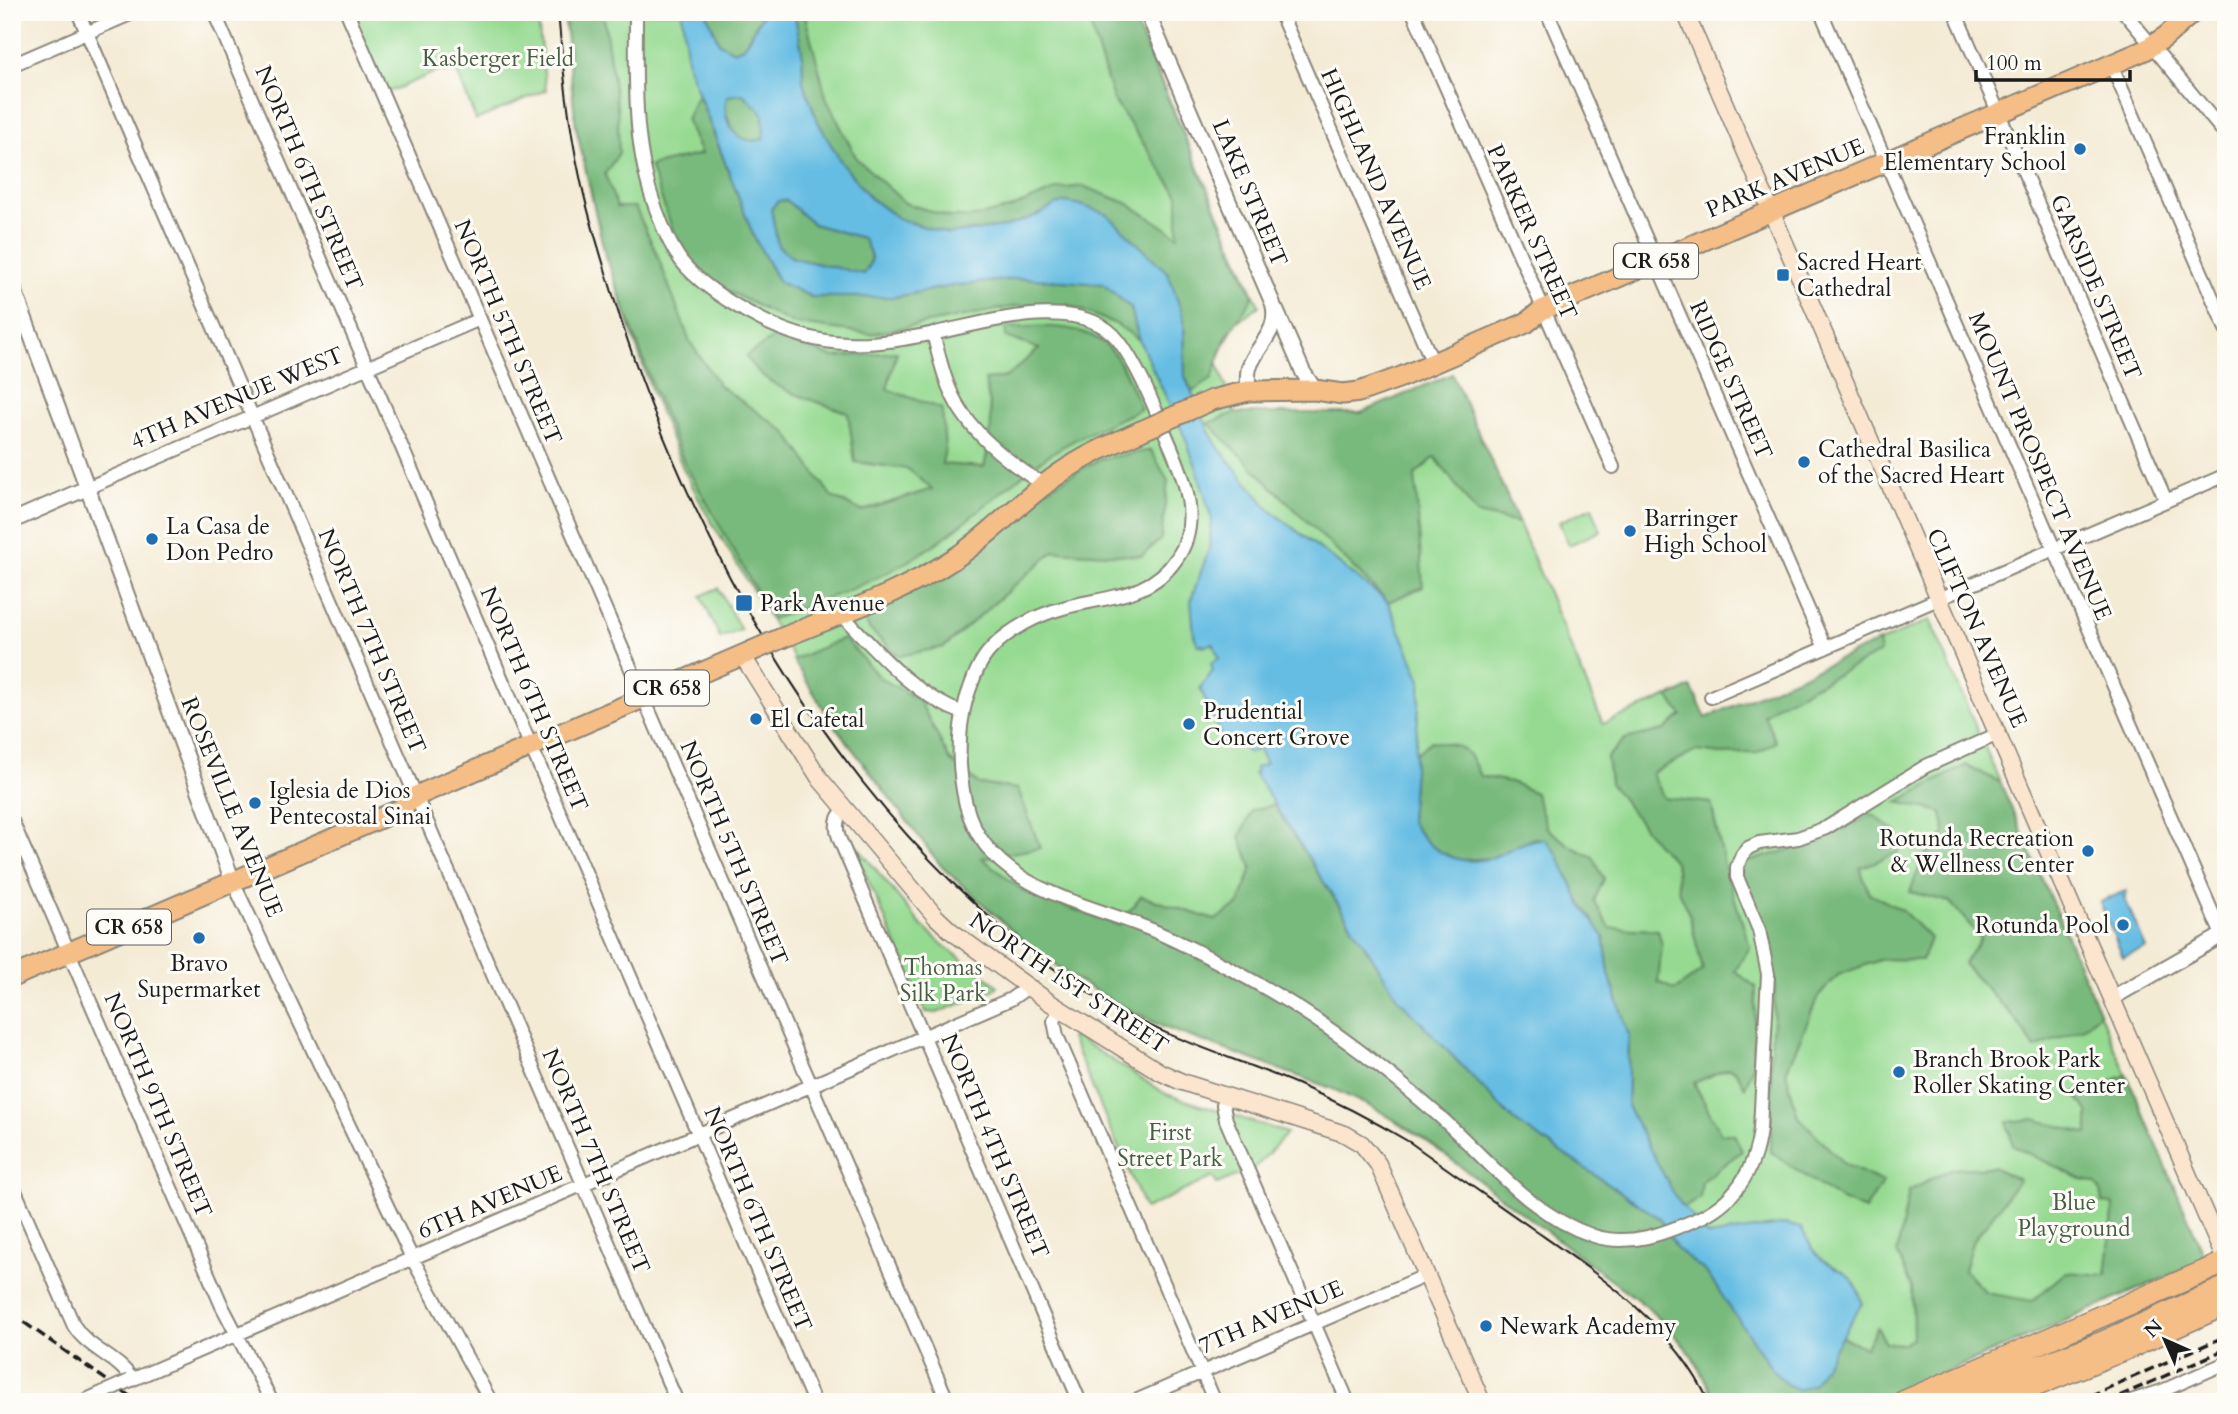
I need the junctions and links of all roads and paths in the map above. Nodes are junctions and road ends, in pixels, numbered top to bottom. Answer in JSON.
{"nodes":[{"id":1,"x":78,"y":12,"type":"edge"},
{"id":2,"x":135,"y":12,"type":"edge"},
{"id":3,"x":214,"y":12,"type":"edge"},
{"id":4,"x":347,"y":12,"type":"edge"},
{"id":5,"x":636,"y":12,"type":"edge"},
{"id":6,"x":1147,"y":12,"type":"edge"},
{"id":7,"x":1280,"y":12,"type":"edge"},
{"id":8,"x":1413,"y":12,"type":"edge"},
{"id":9,"x":1547,"y":12,"type":"edge"},
{"id":10,"x":1685,"y":12,"type":"edge"},
{"id":11,"x":1821,"y":12,"type":"edge"},
{"id":12,"x":1955,"y":12,"type":"edge"},
{"id":13,"x":2124,"y":12,"type":"edge"},
{"id":14,"x":2193,"y":12,"type":"edge"},
{"id":15,"x":86,"y":33,"type":"junction"},
{"id":16,"x":2152,"y":46,"type":"junction"},
{"id":17,"x":2111,"y":64,"type":"junction"},
{"id":18,"x":12,"y":65,"type":"edge"},
{"id":19,"x":1998,"y":113,"type":"junction"},
{"id":20,"x":2226,"y":135,"type":"edge"},
{"id":21,"x":1885,"y":161,"type":"junction"},
{"id":22,"x":1770,"y":211,"type":"junction"},
{"id":23,"x":1655,"y":261,"type":"junction"},
{"id":24,"x":12,"y":284,"type":"edge"},
{"id":25,"x":1273,"y":304,"type":"junction"},
{"id":26,"x":17,"y":310,"type":"edge"},
{"id":27,"x":1542,"y":310,"type":"junction"},
{"id":28,"x":480,"y":319,"type":"junction"},
{"id":29,"x":2226,"y":329,"type":"edge"},
{"id":30,"x":933,"y":334,"type":"junction"},
{"id":31,"x":1430,"y":358,"type":"junction"},
{"id":32,"x":368,"y":367,"type":"junction"},
{"id":33,"x":1315,"y":390,"type":"junction"},
{"id":34,"x":1248,"y":391,"type":"junction"},
{"id":35,"x":252,"y":416,"type":"junction"},
{"id":36,"x":1613,"y":467,"type":"dead end"},
{"id":37,"x":2226,"y":475,"type":"edge"},
{"id":38,"x":1044,"y":485,"type":"junction"},
{"id":39,"x":87,"y":488,"type":"junction"},
{"id":40,"x":2166,"y":501,"type":"junction"},
{"id":41,"x":12,"y":521,"type":"edge"},
{"id":42,"x":2054,"y":549,"type":"junction"},
{"id":43,"x":1938,"y":599,"type":"junction"},
{"id":44,"x":841,"y":614,"type":"junction"},
{"id":45,"x":1825,"y":648,"type":"junction"},
{"id":46,"x":747,"y":653,"type":"junction"},
{"id":47,"x":1711,"y":697,"type":"dead end"},
{"id":48,"x":644,"y":698,"type":"junction"},
{"id":49,"x":963,"y":713,"type":"junction"},
{"id":50,"x":1998,"y":734,"type":"junction"},
{"id":51,"x":532,"y":746,"type":"junction"},
{"id":52,"x":416,"y":796,"type":"junction"},
{"id":53,"x":845,"y":809,"type":"junction"},
{"id":54,"x":12,"y":821,"type":"edge"},
{"id":55,"x":231,"y":876,"type":"junction"},
{"id":56,"x":2224,"y":934,"type":"edge"},
{"id":57,"x":67,"y":947,"type":"junction"},
{"id":58,"x":12,"y":965,"type":"edge"},
{"id":59,"x":12,"y":977,"type":"edge"},
{"id":60,"x":1028,"y":987,"type":"junction"},
{"id":61,"x":2112,"y":998,"type":"junction"},
{"id":62,"x":1060,"y":1009,"type":"junction"},
{"id":63,"x":924,"y":1037,"type":"junction"},
{"id":64,"x":812,"y":1085,"type":"junction"},
{"id":65,"x":1224,"y":1095,"type":"junction"},
{"id":66,"x":698,"y":1134,"type":"junction"},
{"id":67,"x":12,"y":1184,"type":"edge"},
{"id":68,"x":583,"y":1184,"type":"junction"},
{"id":69,"x":412,"y":1258,"type":"junction"},
{"id":70,"x":2226,"y":1262,"type":"edge"},
{"id":71,"x":1427,"y":1275,"type":"junction"},
{"id":72,"x":2226,"y":1287,"type":"edge"},
{"id":73,"x":2226,"y":1304,"type":"edge"},
{"id":74,"x":1314,"y":1323,"type":"junction"},
{"id":75,"x":236,"y":1335,"type":"junction"},
{"id":76,"x":2226,"y":1363,"type":"edge"},
{"id":77,"x":1202,"y":1372,"type":"junction"},
{"id":78,"x":131,"y":1380,"type":"junction"},
{"id":79,"x":104,"y":1396,"type":"edge"},
{"id":80,"x":2131,"y":1401,"type":"edge"},
{"id":81,"x":82,"y":1402,"type":"edge"},
{"id":82,"x":272,"y":1402,"type":"edge"},
{"id":83,"x":491,"y":1402,"type":"edge"},
{"id":84,"x":677,"y":1402,"type":"edge"},
{"id":85,"x":814,"y":1402,"type":"edge"},
{"id":86,"x":948,"y":1402,"type":"edge"},
{"id":87,"x":1080,"y":1402,"type":"edge"},
{"id":88,"x":1133,"y":1402,"type":"edge"},
{"id":89,"x":1215,"y":1402,"type":"edge"},
{"id":90,"x":1348,"y":1402,"type":"edge"},
{"id":91,"x":1482,"y":1402,"type":"edge"},
{"id":92,"x":1903,"y":1402,"type":"edge"},
{"id":93,"x":1944,"y":1402,"type":"edge"},
{"id":94,"x":1995,"y":1402,"type":"edge"}],
"edges":[{"from":1,"to":15,"type":"street","name":"NORTH 7TH STREET"},
{"from":2,"to":15,"type":"street"},
{"from":3,"to":32,"type":"street","name":"NORTH 6TH STREET"},
{"from":4,"to":28,"type":"street","name":"NORTH 5TH STREET"},
{"from":5,"to":30,"type":"street"},
{"from":6,"to":25,"type":"street","name":"LAKE STREET"},
{"from":7,"to":31,"type":"street","name":"HIGHLAND AVENUE"},
{"from":8,"to":27,"type":"street","name":"PARKER STREET"},
{"from":9,"to":23,"type":"street","name":"RIDGE STREET"},
{"from":10,"to":22,"type":"main road","name":"CLIFTON AVENUE"},
{"from":11,"to":21,"type":"street","name":"MOUNT PROSPECT AVENUE"},
{"from":12,"to":19,"type":"street","name":"GARSIDE STREET"},
{"from":13,"to":16,"type":"street"},
{"from":14,"to":16,"type":"main road","name":"PARK AVENUE","number":"CR 658"},
{"from":15,"to":18,"type":"street"},
{"from":15,"to":35,"type":"street","name":"NORTH 7TH STREET"},
{"from":16,"to":17,"type":"main road","name":"PARK AVENUE","number":"CR 658"},
{"from":16,"to":20,"type":"street"},
{"from":17,"to":19,"type":"main road","name":"PARK AVENUE","number":"CR 658"},
{"from":17,"to":29,"type":"street"},
{"from":19,"to":21,"type":"main road","name":"PARK AVENUE","number":"CR 658"},
{"from":19,"to":40,"type":"street","name":"GARSIDE STREET"},
{"from":21,"to":22,"type":"main road","name":"PARK AVENUE","number":"CR 658"},
{"from":21,"to":42,"type":"street","name":"MOUNT PROSPECT AVENUE"},
{"from":22,"to":23,"type":"main road","name":"PARK AVENUE","number":"CR 658"},
{"from":22,"to":43,"type":"main road","name":"CLIFTON AVENUE"},
{"from":23,"to":27,"type":"main road","name":"PARK AVENUE","number":"CR 658"},
{"from":23,"to":45,"type":"street","name":"RIDGE STREET"},
{"from":24,"to":26,"type":"street","name":"ROSEVILLE AVENUE"},
{"from":25,"to":33,"type":"street"},
{"from":25,"to":34,"type":"street","name":"LAKE STREET"},
{"from":26,"to":39,"type":"street","name":"ROSEVILLE AVENUE"},
{"from":27,"to":31,"type":"main road","name":"PARK AVENUE","number":"CR 658"},
{"from":27,"to":36,"type":"street","name":"PARKER STREET"},
{"from":28,"to":32,"type":"street","name":"4TH AVENUE WEST"},
{"from":28,"to":48,"type":"street","name":"NORTH 5TH STREET"},
{"from":30,"to":38,"type":"street"},
{"from":30,"to":49,"type":"street"},
{"from":31,"to":33,"type":"main road","name":"PARK AVENUE","number":"CR 658"},
{"from":32,"to":35,"type":"street","name":"4TH AVENUE WEST"},
{"from":32,"to":51,"type":"street","name":"NORTH 6TH STREET"},
{"from":33,"to":34,"type":"main road","name":"PARK AVENUE","number":"CR 658"},
{"from":34,"to":38,"type":"main road","name":"PARK AVENUE","number":"CR 658","bridge":true},
{"from":35,"to":39,"type":"street","name":"4TH AVENUE WEST"},
{"from":35,"to":52,"type":"street","name":"NORTH 7TH STREET"},
{"from":37,"to":40,"type":"street"},
{"from":38,"to":44,"type":"main road","name":"PARK AVENUE","number":"CR 658"},
{"from":39,"to":41,"type":"street","name":"4TH AVENUE WEST"},
{"from":39,"to":55,"type":"street","name":"ROSEVILLE AVENUE"},
{"from":40,"to":42,"type":"street"},
{"from":42,"to":43,"type":"street"},
{"from":42,"to":56,"type":"street","name":"MOUNT PROSPECT AVENUE"},
{"from":43,"to":45,"type":"street"},
{"from":43,"to":50,"type":"main road","name":"CLIFTON AVENUE"},
{"from":44,"to":46,"type":"main road","name":"PARK AVENUE","number":"CR 658","bridge":true},
{"from":44,"to":49,"type":"street"},
{"from":45,"to":47,"type":"street"},
{"from":46,"to":48,"type":"main road","name":"PARK AVENUE","number":"CR 658"},
{"from":46,"to":53,"type":"main road"},
{"from":48,"to":51,"type":"main road","name":"PARK AVENUE","number":"CR 658"},
{"from":48,"to":64,"type":"street","name":"NORTH 5TH STREET"},
{"from":49,"to":50,"type":"street"},
{"from":50,"to":61,"type":"main road","name":"CLIFTON AVENUE"},
{"from":51,"to":52,"type":"main road","name":"PARK AVENUE","number":"CR 658"},
{"from":51,"to":66,"type":"street","name":"NORTH 6TH STREET"},
{"from":52,"to":55,"type":"main road","name":"PARK AVENUE","number":"CR 658"},
{"from":52,"to":68,"type":"street","name":"NORTH 7TH STREET"},
{"from":53,"to":60,"type":"main road","name":"NORTH 1ST STREET"},
{"from":53,"to":63,"type":"street","name":"NORTH 4TH STREET"},
{"from":54,"to":57,"type":"street","name":"NORTH 9TH STREET"},
{"from":55,"to":57,"type":"main road","name":"PARK AVENUE","number":"CR 658"},
{"from":55,"to":69,"type":"street","name":"ROSEVILLE AVENUE"},
{"from":56,"to":61,"type":"street"},
{"from":57,"to":58,"type":"main road","name":"PARK AVENUE","number":"CR 658"},
{"from":57,"to":59,"type":"main road","name":"PARK AVENUE","number":"CR 658"},
{"from":57,"to":75,"type":"street","name":"NORTH 9TH STREET"},
{"from":60,"to":62,"type":"main road","name":"NORTH 1ST STREET"},
{"from":60,"to":63,"type":"street","name":"6TH AVENUE"},
{"from":61,"to":70,"type":"main road","name":"CLIFTON AVENUE"},
{"from":62,"to":65,"type":"main road","name":"NORTH 1ST STREET"},
{"from":62,"to":77,"type":"street"},
{"from":63,"to":64,"type":"street","name":"6TH AVENUE"},
{"from":63,"to":87,"type":"street","name":"NORTH 4TH STREET"},
{"from":64,"to":66,"type":"street","name":"6TH AVENUE"},
{"from":64,"to":86,"type":"street","name":"NORTH 5TH STREET"},
{"from":65,"to":71,"type":"main road","name":"NORTH 1ST STREET"},
{"from":65,"to":74,"type":"street"},
{"from":66,"to":68,"type":"street","name":"6TH AVENUE"},
{"from":66,"to":85,"type":"street","name":"NORTH 6TH STREET"},
{"from":67,"to":78,"type":"street"},
{"from":68,"to":69,"type":"street","name":"6TH AVENUE"},
{"from":68,"to":84,"type":"street","name":"NORTH 7TH STREET"},
{"from":69,"to":75,"type":"street","name":"6TH AVENUE"},
{"from":69,"to":83,"type":"street","name":"ROSEVILLE AVENUE"},
{"from":70,"to":92,"type":"highway"},
{"from":71,"to":74,"type":"street","name":"7TH AVENUE"},
{"from":71,"to":91,"type":"main road","name":"NORTH 1ST STREET"},
{"from":72,"to":93,"type":"highway"},
{"from":73,"to":94,"type":"highway"},
{"from":74,"to":77,"type":"street","name":"7TH AVENUE"},
{"from":74,"to":90,"type":"street"},
{"from":75,"to":78,"type":"street","name":"6TH AVENUE"},
{"from":75,"to":82,"type":"street","name":"NORTH 9TH STREET"},
{"from":76,"to":80,"type":"street"},
{"from":77,"to":88,"type":"street","name":"7TH AVENUE"},
{"from":77,"to":89,"type":"street"},
{"from":78,"to":79,"type":"street","name":"6TH AVENUE","bridge":true},
{"from":79,"to":81,"type":"street","name":"6TH AVENUE"}]}
